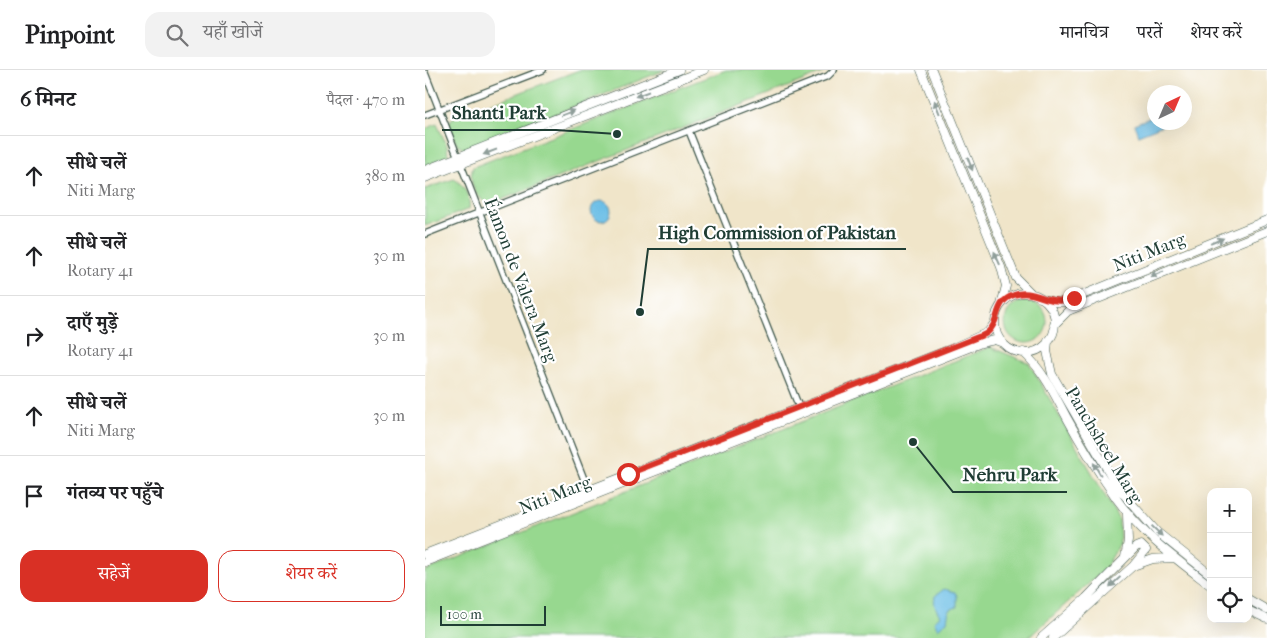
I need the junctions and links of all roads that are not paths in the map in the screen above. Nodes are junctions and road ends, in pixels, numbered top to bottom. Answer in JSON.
{"nodes":[{"id":1,"x":543,"y":70,"type":"edge"},
{"id":2,"x":679,"y":70,"type":"edge"},
{"id":3,"x":704,"y":70,"type":"edge"},
{"id":4,"x":834,"y":70,"type":"edge"},
{"id":5,"x":921,"y":70,"type":"edge"},
{"id":6,"x":933,"y":70,"type":"edge"},
{"id":7,"x":425,"y":73,"type":"edge"},
{"id":8,"x":439,"y":109,"type":"junction"},
{"id":9,"x":425,"y":115,"type":"edge"},
{"id":10,"x":689,"y":131,"type":"junction"},
{"id":11,"x":459,"y":160,"type":"junction"},
{"id":12,"x":425,"y":170,"type":"edge"},
{"id":13,"x":425,"y":178,"type":"edge"},
{"id":14,"x":479,"y":213,"type":"junction"},
{"id":15,"x":1267,"y":220,"type":"edge"},
{"id":16,"x":1267,"y":231,"type":"edge"},
{"id":17,"x":425,"y":234,"type":"edge"},
{"id":18,"x":1032,"y":294,"type":"junction"},
{"id":19,"x":1040,"y":298,"type":"junction"},
{"id":20,"x":1001,"y":305,"type":"junction"},
{"id":21,"x":995,"y":322,"type":"junction"},
{"id":22,"x":1054,"y":325,"type":"junction"},
{"id":23,"x":1048,"y":341,"type":"junction"},
{"id":24,"x":1003,"y":343,"type":"junction"},
{"id":25,"x":1023,"y":352,"type":"junction"},
{"id":26,"x":799,"y":407,"type":"junction"},
{"id":27,"x":589,"y":493,"type":"junction"},
{"id":28,"x":1127,"y":514,"type":"junction"},
{"id":29,"x":425,"y":554,"type":"edge"},
{"id":30,"x":1125,"y":557,"type":"junction"},
{"id":31,"x":1174,"y":558,"type":"junction"},
{"id":32,"x":425,"y":562,"type":"edge"},
{"id":33,"x":1133,"y":566,"type":"junction"},
{"id":34,"x":1207,"y":571,"type":"edge"},
{"id":35,"x":1207,"y":583,"type":"edge"},
{"id":36,"x":1252,"y":601,"type":"edge"},
{"id":37,"x":1267,"y":610,"type":"edge"},
{"id":38,"x":1252,"y":612,"type":"edge"},
{"id":39,"x":1267,"y":619,"type":"edge"},
{"id":40,"x":1041,"y":638,"type":"edge"},
{"id":41,"x":1053,"y":638,"type":"edge"}],
"edges":[{"from":1,"to":8,"type":"street"},
{"from":11,"to":2,"type":"main road","one_way":true},
{"from":3,"to":11,"type":"main road","one_way":true},
{"from":4,"to":10,"type":"street"},
{"from":20,"to":5,"type":"main road","one_way":true},
{"from":6,"to":18,"type":"main road","one_way":true},
{"from":7,"to":8,"type":"street","name":"Éamon de Valera Marg"},
{"from":8,"to":9,"type":"street"},
{"from":8,"to":11,"type":"street","name":"Éamon de Valera Marg"},
{"from":10,"to":14,"type":"street"},
{"from":10,"to":26,"type":"street"},
{"from":11,"to":12,"type":"main road"},
{"from":11,"to":13,"type":"main road"},
{"from":11,"to":14,"type":"street","name":"Éamon de Valera Marg"},
{"from":14,"to":17,"type":"street"},
{"from":14,"to":27,"type":"street","name":"Éamon de Valera Marg"},
{"from":19,"to":15,"type":"main road","name":"Niti Marg","one_way":true},
{"from":16,"to":22,"type":"main road","name":"Niti Marg","one_way":true},
{"from":18,"to":19,"type":"main road"},
{"from":18,"to":20,"type":"main road"},
{"from":19,"to":22,"type":"main road"},
{"from":20,"to":21,"type":"main road"},
{"from":21,"to":24,"type":"main road"},
{"from":21,"to":26,"type":"main road","name":"Niti Marg"},
{"from":22,"to":23,"type":"main road"},
{"from":23,"to":25,"type":"main road"},
{"from":23,"to":34,"type":"main road","name":"Panchsheel Marg","one_way":true},
{"from":24,"to":25,"type":"main road"},
{"from":24,"to":27,"type":"main road","name":"Niti Marg"},
{"from":28,"to":25,"type":"main road","name":"Panchsheel Marg","one_way":true},
{"from":26,"to":27,"type":"main road","name":"Niti Marg"},
{"from":27,"to":29,"type":"main road","name":"Niti Marg"},
{"from":27,"to":32,"type":"main road","name":"Niti Marg"},
{"from":28,"to":30,"type":"main road"},
{"from":28,"to":31,"type":"main road","name":"Panchsheel Marg"},
{"from":30,"to":33,"type":"main road"},
{"from":30,"to":40,"type":"main road"},
{"from":31,"to":33,"type":"main road"},
{"from":31,"to":35,"type":"main road","name":"Panchsheel Marg"},
{"from":33,"to":41,"type":"main road","one_way":true},
{"from":36,"to":37,"type":"main road"},
{"from":38,"to":39,"type":"main road"}]}
